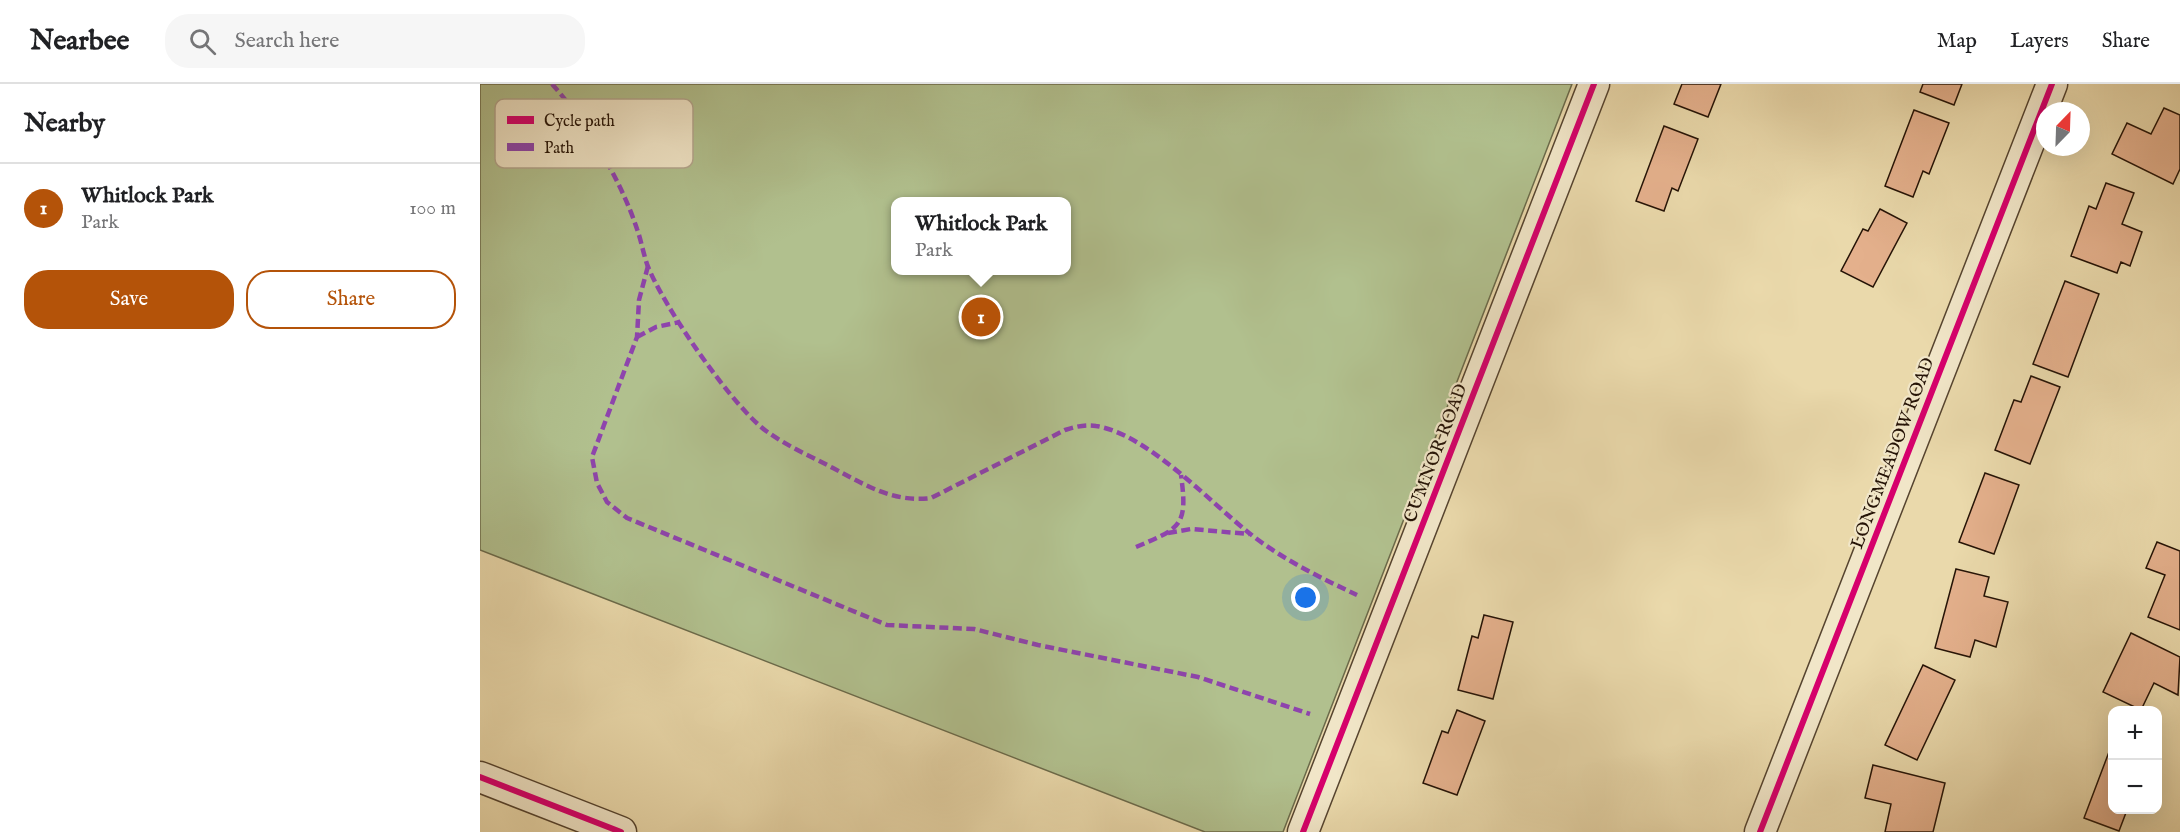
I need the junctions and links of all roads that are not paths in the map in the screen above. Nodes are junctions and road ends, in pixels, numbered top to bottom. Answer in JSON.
{"nodes":[{"id":1,"x":1594,"y":84,"type":"edge"},
{"id":2,"x":2052,"y":84,"type":"edge"},
{"id":3,"x":480,"y":777,"type":"edge"},
{"id":4,"x":621,"y":832,"type":"edge"},
{"id":5,"x":1303,"y":832,"type":"edge"},
{"id":6,"x":1760,"y":832,"type":"edge"}],
"edges":[{"from":1,"to":5,"type":"street","name":"CUMNOR ROAD"},
{"from":2,"to":6,"type":"street","name":"LONGMEADOW ROAD"},
{"from":3,"to":4,"type":"street"}]}
